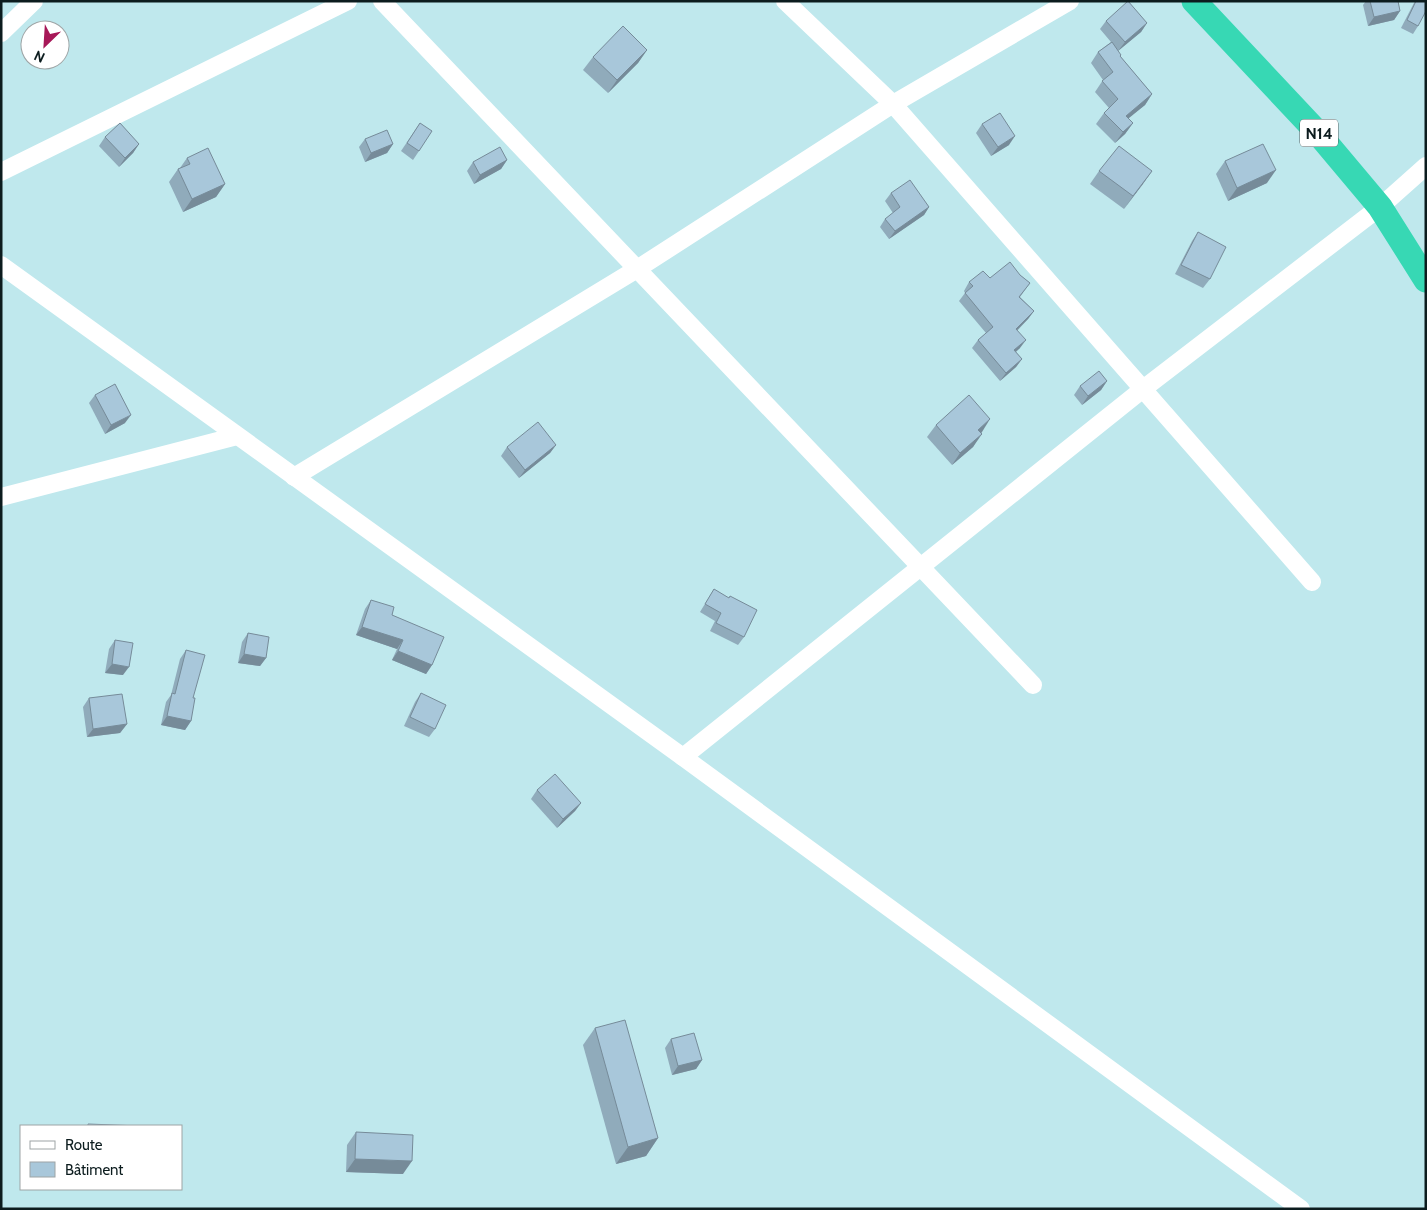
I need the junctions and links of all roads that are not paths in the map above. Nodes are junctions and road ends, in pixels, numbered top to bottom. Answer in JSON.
{"nodes":[{"id":1,"x":348,"y":1,"type":"edge"},
{"id":2,"x":382,"y":1,"type":"edge"},
{"id":3,"x":786,"y":1,"type":"edge"},
{"id":4,"x":1070,"y":1,"type":"edge"},
{"id":5,"x":1194,"y":1,"type":"edge"},
{"id":6,"x":24,"y":4,"type":"edge"},
{"id":7,"x":1,"y":33,"type":"edge"},
{"id":8,"x":893,"y":104,"type":"junction"},
{"id":9,"x":1426,"y":166,"type":"edge"},
{"id":10,"x":1,"y":172,"type":"edge"},
{"id":11,"x":1380,"y":207,"type":"junction"},
{"id":12,"x":1,"y":265,"type":"edge"},
{"id":13,"x":637,"y":269,"type":"junction"},
{"id":14,"x":1426,"y":280,"type":"edge"},
{"id":15,"x":1142,"y":389,"type":"junction"},
{"id":16,"x":238,"y":436,"type":"junction"},
{"id":17,"x":294,"y":477,"type":"junction"},
{"id":18,"x":1,"y":497,"type":"edge"},
{"id":19,"x":921,"y":568,"type":"junction"},
{"id":20,"x":1312,"y":582,"type":"dead end"},
{"id":21,"x":1033,"y":685,"type":"dead end"},
{"id":22,"x":683,"y":757,"type":"junction"},
{"id":23,"x":1301,"y":1209,"type":"edge"}],
"edges":[{"from":1,"to":10,"type":"street"},
{"from":2,"to":13,"type":"street"},
{"from":3,"to":8,"type":"street"},
{"from":4,"to":8,"type":"street"},
{"from":5,"to":11,"type":"highway","number":"N14"},
{"from":6,"to":7,"type":"street"},
{"from":8,"to":13,"type":"street"},
{"from":8,"to":15,"type":"street"},
{"from":9,"to":11,"type":"street"},
{"from":11,"to":14,"type":"highway","number":"N14"},
{"from":11,"to":15,"type":"street"},
{"from":12,"to":16,"type":"street"},
{"from":13,"to":17,"type":"street"},
{"from":13,"to":19,"type":"street"},
{"from":15,"to":19,"type":"street"},
{"from":15,"to":20,"type":"street"},
{"from":16,"to":17,"type":"street"},
{"from":16,"to":18,"type":"street"},
{"from":17,"to":22,"type":"street"},
{"from":19,"to":21,"type":"street"},
{"from":19,"to":22,"type":"street"},
{"from":22,"to":23,"type":"street"}]}
